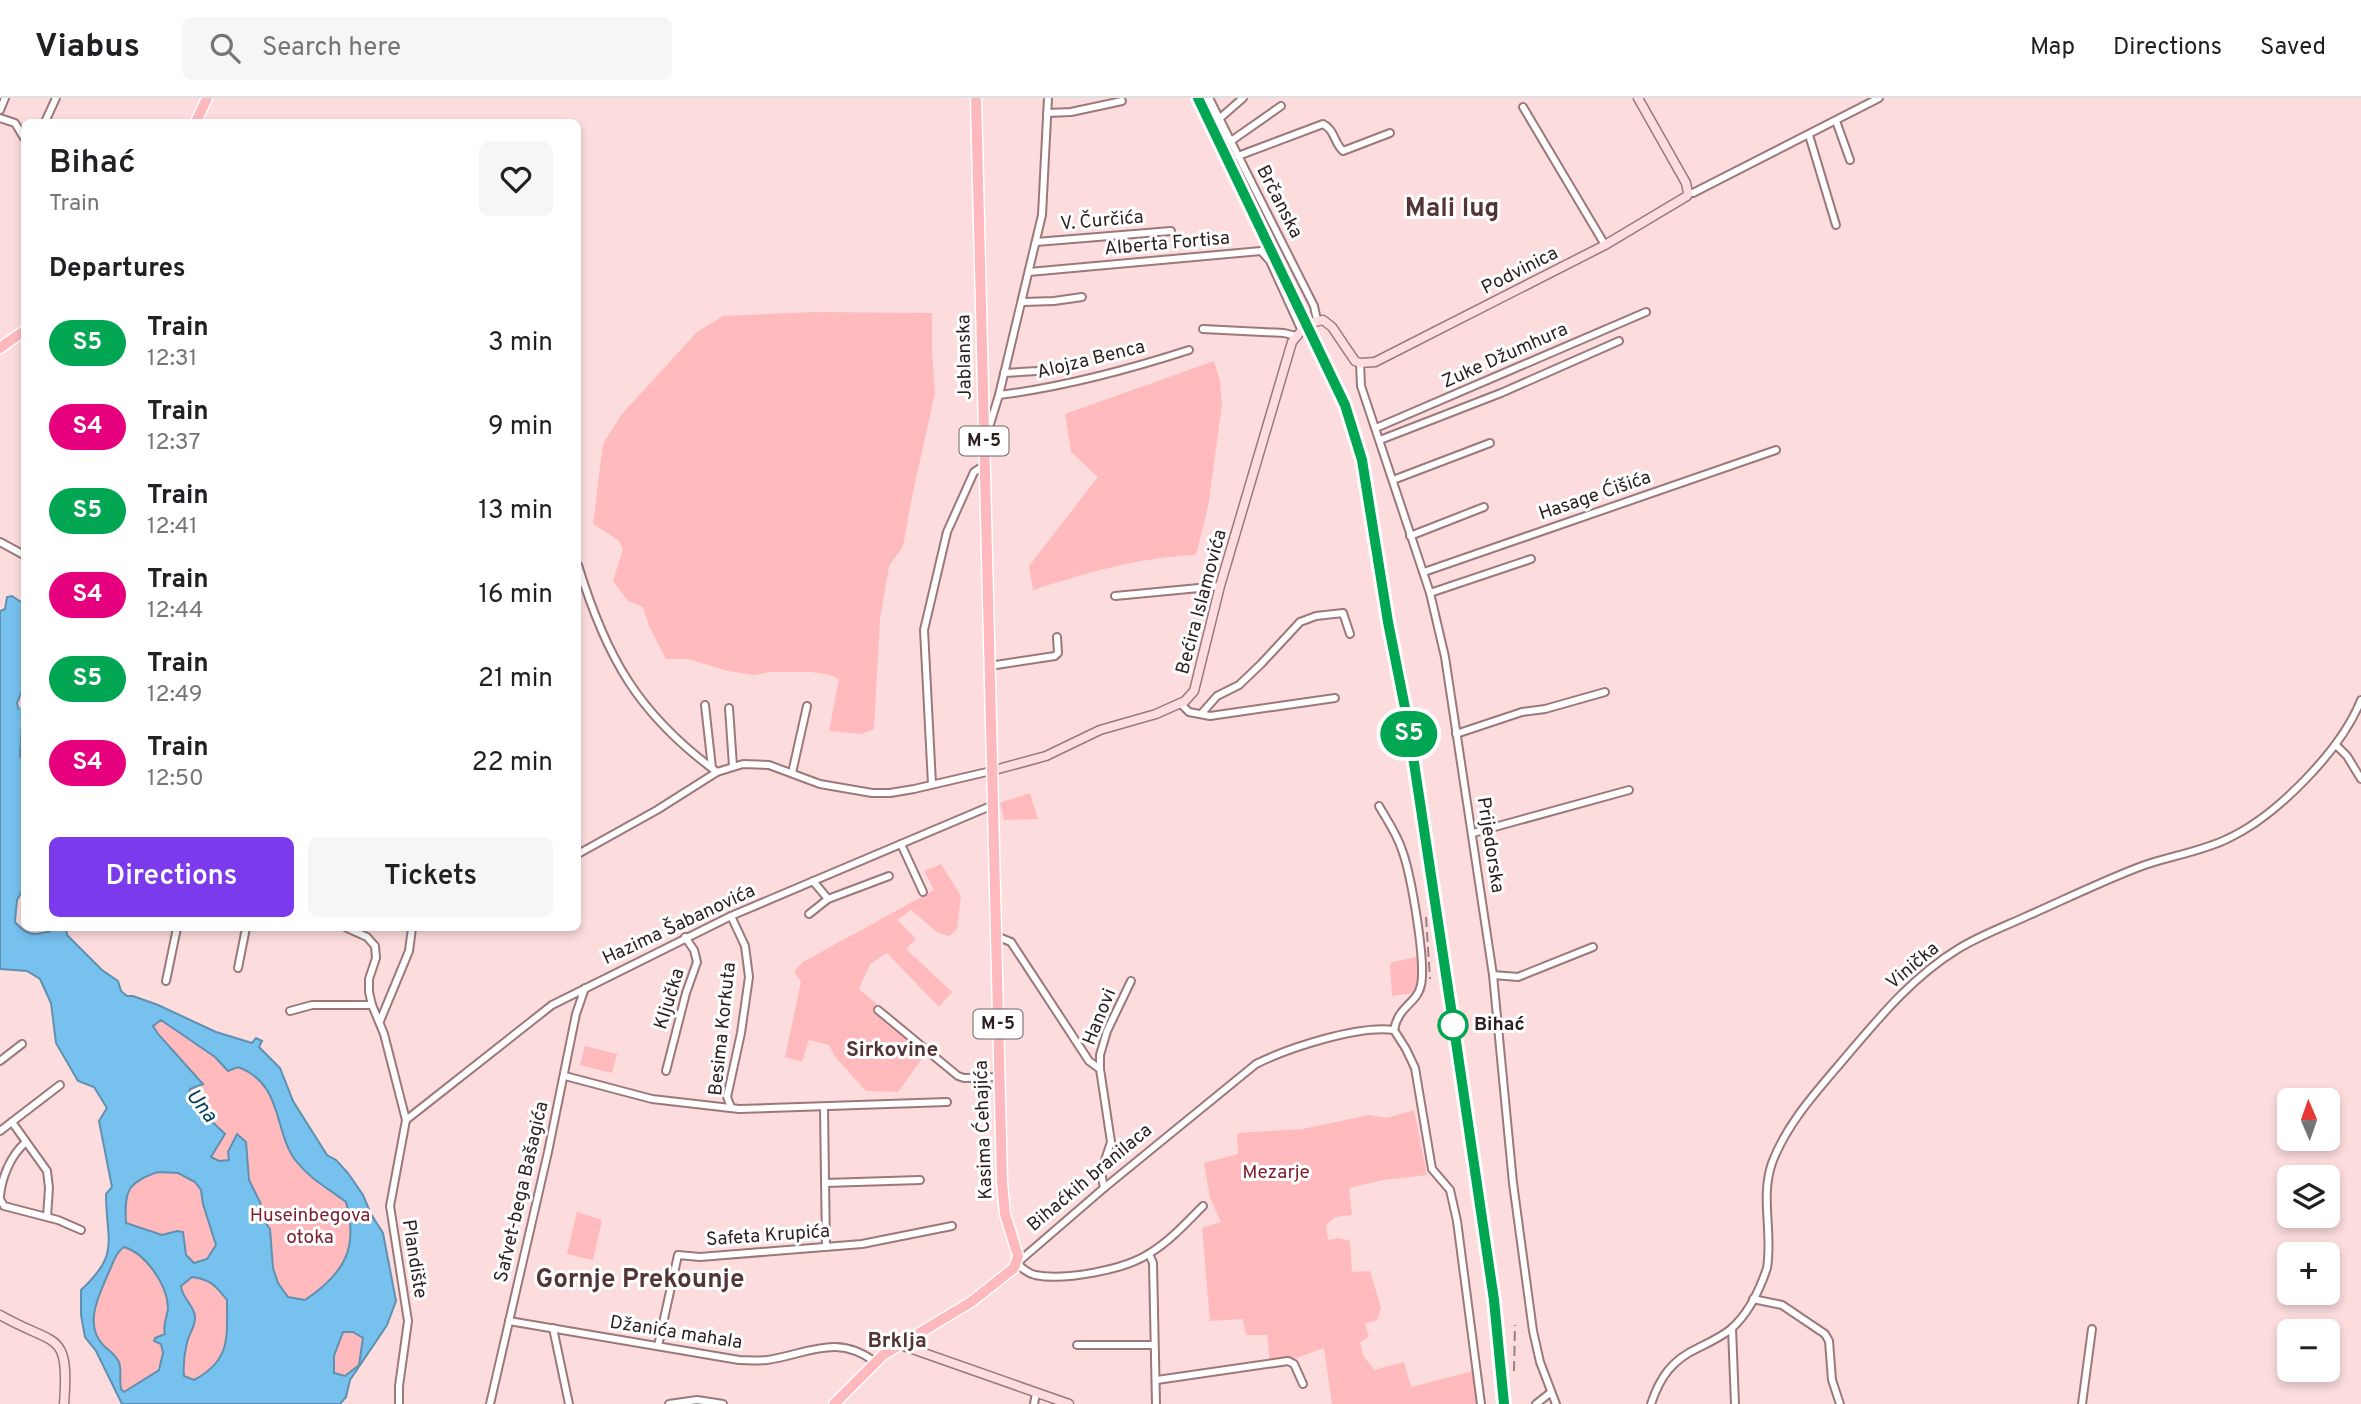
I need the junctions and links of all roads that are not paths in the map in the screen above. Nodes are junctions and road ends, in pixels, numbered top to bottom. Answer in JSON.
{"nodes":[{"id":1,"x":5,"y":98,"type":"edge"},
{"id":2,"x":57,"y":98,"type":"edge"},
{"id":3,"x":207,"y":98,"type":"edge"},
{"id":4,"x":976,"y":98,"type":"edge"},
{"id":5,"x":1048,"y":98,"type":"edge"},
{"id":6,"x":1209,"y":98,"type":"edge"},
{"id":7,"x":1243,"y":98,"type":"edge"},
{"id":8,"x":1638,"y":98,"type":"edge"},
{"id":9,"x":1879,"y":98,"type":"edge"},
{"id":10,"x":1122,"y":101,"type":"dead end"},
{"id":11,"x":1281,"y":106,"type":"dead end"},
{"id":12,"x":1523,"y":107,"type":"dead end"},
{"id":13,"x":0,"y":110,"type":"edge"},
{"id":14,"x":1046,"y":113,"type":"junction"},
{"id":15,"x":0,"y":118,"type":"edge"},
{"id":16,"x":46,"y":119,"type":"edge"},
{"id":17,"x":197,"y":119,"type":"edge"},
{"id":18,"x":1219,"y":119,"type":"junction"},
{"id":19,"x":1836,"y":121,"type":"junction"},
{"id":20,"x":1390,"y":132,"type":"dead end"},
{"id":21,"x":21,"y":133,"type":"edge"},
{"id":22,"x":1810,"y":135,"type":"junction"},
{"id":23,"x":1231,"y":141,"type":"junction"},
{"id":24,"x":1238,"y":156,"type":"junction"},
{"id":25,"x":1850,"y":160,"type":"dead end"},
{"id":26,"x":1688,"y":193,"type":"junction"},
{"id":27,"x":1836,"y":225,"type":"dead end"},
{"id":28,"x":1171,"y":231,"type":"dead end"},
{"id":29,"x":1036,"y":242,"type":"junction"},
{"id":30,"x":1605,"y":244,"type":"junction"},
{"id":31,"x":1029,"y":272,"type":"junction"},
{"id":32,"x":1082,"y":297,"type":"dead end"},
{"id":33,"x":1023,"y":302,"type":"junction"},
{"id":34,"x":1646,"y":312,"type":"dead end"},
{"id":35,"x":1317,"y":320,"type":"junction"},
{"id":36,"x":1203,"y":329,"type":"dead end"},
{"id":37,"x":21,"y":333,"type":"edge"},
{"id":38,"x":1298,"y":333,"type":"junction"},
{"id":39,"x":1619,"y":341,"type":"dead end"},
{"id":40,"x":0,"y":348,"type":"edge"},
{"id":41,"x":1189,"y":351,"type":"dead end"},
{"id":42,"x":1085,"y":361,"type":"dead end"},
{"id":43,"x":1360,"y":363,"type":"junction"},
{"id":44,"x":1004,"y":373,"type":"junction"},
{"id":45,"x":999,"y":395,"type":"junction"},
{"id":46,"x":984,"y":426,"type":"junction"},
{"id":47,"x":1376,"y":428,"type":"junction"},
{"id":48,"x":1380,"y":440,"type":"junction"},
{"id":49,"x":1490,"y":443,"type":"dead end"},
{"id":50,"x":1776,"y":450,"type":"dead end"},
{"id":51,"x":985,"y":465,"type":"junction"},
{"id":52,"x":1393,"y":480,"type":"junction"},
{"id":53,"x":1484,"y":508,"type":"dead end"},
{"id":54,"x":1410,"y":536,"type":"junction"},
{"id":55,"x":0,"y":542,"type":"edge"},
{"id":56,"x":21,"y":553,"type":"edge"},
{"id":57,"x":1531,"y":559,"type":"dead end"},
{"id":58,"x":1423,"y":572,"type":"junction"},
{"id":59,"x":581,"y":573,"type":"edge"},
{"id":60,"x":1220,"y":586,"type":"junction"},
{"id":61,"x":1430,"y":593,"type":"junction"},
{"id":62,"x":1115,"y":596,"type":"dead end"},
{"id":63,"x":1350,"y":634,"type":"dead end"},
{"id":64,"x":1057,"y":637,"type":"dead end"},
{"id":65,"x":989,"y":666,"type":"junction"},
{"id":66,"x":1605,"y":692,"type":"dead end"},
{"id":67,"x":1335,"y":698,"type":"dead end"},
{"id":68,"x":2361,"y":700,"type":"edge"},
{"id":69,"x":1180,"y":703,"type":"junction"},
{"id":70,"x":705,"y":705,"type":"dead end"},
{"id":71,"x":807,"y":706,"type":"dead end"},
{"id":72,"x":729,"y":708,"type":"dead end"},
{"id":73,"x":1202,"y":713,"type":"junction"},
{"id":74,"x":1456,"y":734,"type":"junction"},
{"id":75,"x":2336,"y":746,"type":"junction"},
{"id":76,"x":733,"y":766,"type":"junction"},
{"id":77,"x":715,"y":770,"type":"junction"},
{"id":78,"x":991,"y":771,"type":"junction"},
{"id":79,"x":792,"y":774,"type":"junction"},
{"id":80,"x":2361,"y":779,"type":"edge"},
{"id":81,"x":932,"y":783,"type":"junction"},
{"id":82,"x":992,"y":783,"type":"joint"},
{"id":83,"x":1629,"y":790,"type":"dead end"},
{"id":84,"x":993,"y":805,"type":"junction"},
{"id":85,"x":1379,"y":806,"type":"dead end"},
{"id":86,"x":1473,"y":833,"type":"junction"},
{"id":87,"x":901,"y":844,"type":"junction"},
{"id":88,"x":581,"y":852,"type":"edge"},
{"id":89,"x":889,"y":876,"type":"dead end"},
{"id":90,"x":813,"y":881,"type":"junction"},
{"id":91,"x":923,"y":892,"type":"dead end"},
{"id":92,"x":828,"y":899,"type":"junction"},
{"id":93,"x":809,"y":914,"type":"dead end"},
{"id":94,"x":731,"y":916,"type":"junction"},
{"id":95,"x":176,"y":931,"type":"edge"},
{"id":96,"x":245,"y":931,"type":"edge"},
{"id":97,"x":353,"y":931,"type":"edge"},
{"id":98,"x":412,"y":931,"type":"edge"},
{"id":99,"x":996,"y":936,"type":"junction"},
{"id":100,"x":685,"y":937,"type":"junction"},
{"id":101,"x":1593,"y":947,"type":"dead end"},
{"id":102,"x":238,"y":968,"type":"dead end"},
{"id":103,"x":1493,"y":975,"type":"junction"},
{"id":104,"x":166,"y":981,"type":"dead end"},
{"id":105,"x":1131,"y":981,"type":"dead end"},
{"id":106,"x":585,"y":988,"type":"junction"},
{"id":107,"x":372,"y":1005,"type":"junction"},
{"id":108,"x":878,"y":1010,"type":"dead end"},
{"id":109,"x":290,"y":1011,"type":"dead end"},
{"id":110,"x":380,"y":1021,"type":"junction"},
{"id":111,"x":1394,"y":1030,"type":"junction"},
{"id":112,"x":22,"y":1044,"type":"dead end"},
{"id":113,"x":0,"y":1061,"type":"edge"},
{"id":114,"x":1100,"y":1069,"type":"junction"},
{"id":115,"x":666,"y":1071,"type":"dead end"},
{"id":116,"x":565,"y":1076,"type":"junction"},
{"id":117,"x":1000,"y":1077,"type":"junction"},
{"id":118,"x":60,"y":1084,"type":"dead end"},
{"id":119,"x":947,"y":1102,"type":"dead end"},
{"id":120,"x":731,"y":1107,"type":"junction"},
{"id":121,"x":824,"y":1108,"type":"junction"},
{"id":122,"x":406,"y":1121,"type":"junction"},
{"id":123,"x":12,"y":1122,"type":"junction"},
{"id":124,"x":0,"y":1131,"type":"edge"},
{"id":125,"x":26,"y":1142,"type":"junction"},
{"id":126,"x":920,"y":1180,"type":"dead end"},
{"id":127,"x":825,"y":1183,"type":"junction"},
{"id":128,"x":1104,"y":1188,"type":"junction"},
{"id":129,"x":0,"y":1198,"type":"edge"},
{"id":130,"x":1203,"y":1206,"type":"dead end"},
{"id":131,"x":47,"y":1217,"type":"junction"},
{"id":132,"x":952,"y":1226,"type":"dead end"},
{"id":133,"x":81,"y":1230,"type":"dead end"},
{"id":134,"x":826,"y":1247,"type":"junction"},
{"id":135,"x":1149,"y":1254,"type":"junction"},
{"id":136,"x":1017,"y":1263,"type":"junction"},
{"id":137,"x":1753,"y":1298,"type":"junction"},
{"id":138,"x":0,"y":1315,"type":"edge"},
{"id":139,"x":509,"y":1321,"type":"junction"},
{"id":140,"x":553,"y":1328,"type":"junction"},
{"id":141,"x":1732,"y":1328,"type":"junction"},
{"id":142,"x":2092,"y":1329,"type":"dead end"},
{"id":143,"x":901,"y":1345,"type":"junction"},
{"id":144,"x":1077,"y":1345,"type":"dead end"},
{"id":145,"x":1154,"y":1345,"type":"junction"},
{"id":146,"x":658,"y":1346,"type":"junction"},
{"id":147,"x":875,"y":1362,"type":"junction"},
{"id":148,"x":1157,"y":1380,"type":"junction"},
{"id":149,"x":1303,"y":1384,"type":"dead end"},
{"id":150,"x":1036,"y":1393,"type":"junction"},
{"id":151,"x":1550,"y":1393,"type":"junction"},
{"id":152,"x":64,"y":1404,"type":"edge"},
{"id":153,"x":400,"y":1404,"type":"edge"},
{"id":154,"x":490,"y":1404,"type":"edge"},
{"id":155,"x":569,"y":1404,"type":"edge"},
{"id":156,"x":669,"y":1404,"type":"edge"},
{"id":157,"x":723,"y":1404,"type":"edge"},
{"id":158,"x":834,"y":1404,"type":"edge"},
{"id":159,"x":1034,"y":1404,"type":"edge"},
{"id":160,"x":1069,"y":1404,"type":"edge"},
{"id":161,"x":1156,"y":1404,"type":"edge"},
{"id":162,"x":1481,"y":1404,"type":"edge"},
{"id":163,"x":1536,"y":1404,"type":"edge"},
{"id":164,"x":1556,"y":1404,"type":"edge"},
{"id":165,"x":1651,"y":1404,"type":"edge"},
{"id":166,"x":1735,"y":1404,"type":"edge"},
{"id":167,"x":1840,"y":1404,"type":"edge"},
{"id":168,"x":2082,"y":1404,"type":"edge"}],
"edges":[{"from":1,"to":13,"type":"street"},
{"from":2,"to":16,"type":"street"},
{"from":3,"to":17,"type":"main road"},
{"from":4,"to":46,"type":"main road","name":"Jablanska","number":"M-5"},
{"from":5,"to":14,"type":"street"},
{"from":6,"to":18,"type":"street","name":"Brčanska"},
{"from":7,"to":18,"type":"street"},
{"from":8,"to":26,"type":"street"},
{"from":9,"to":19,"type":"street"},
{"from":10,"to":14,"type":"street"},
{"from":11,"to":23,"type":"street"},
{"from":12,"to":30,"type":"street"},
{"from":14,"to":29,"type":"street"},
{"from":15,"to":21,"type":"street"},
{"from":18,"to":23,"type":"street","name":"Brčanska"},
{"from":19,"to":22,"type":"street"},
{"from":19,"to":25,"type":"street"},
{"from":20,"to":24,"type":"street"},
{"from":22,"to":26,"type":"street"},
{"from":22,"to":27,"type":"street"},
{"from":23,"to":24,"type":"street","name":"Brčanska"},
{"from":24,"to":35,"type":"street","name":"Brčanska"},
{"from":26,"to":30,"type":"street","name":"Podvinica"},
{"from":28,"to":29,"type":"street","name":"V. Čurčića"},
{"from":29,"to":31,"type":"street"},
{"from":30,"to":43,"type":"street","name":"Podvinica"},
{"from":31,"to":33,"type":"street"},
{"from":31,"to":38,"type":"street","name":"Alberta Fortisa"},
{"from":32,"to":33,"type":"street"},
{"from":33,"to":44,"type":"street"},
{"from":34,"to":47,"type":"street","name":"Zuke Džumhura"},
{"from":35,"to":38,"type":"street"},
{"from":35,"to":43,"type":"street"},
{"from":36,"to":38,"type":"street"},
{"from":37,"to":40,"type":"main road"},
{"from":38,"to":60,"type":"street","name":"Bećira Islamovića"},
{"from":39,"to":48,"type":"street"},
{"from":41,"to":45,"type":"street","name":"Alojza Benca"},
{"from":42,"to":44,"type":"street"},
{"from":43,"to":47,"type":"street","name":"Prijedorska"},
{"from":44,"to":45,"type":"street"},
{"from":45,"to":46,"type":"street"},
{"from":46,"to":51,"type":"main road","name":"Jablanska","number":"M-5"},
{"from":47,"to":48,"type":"street","name":"Prijedorska"},
{"from":48,"to":52,"type":"street","name":"Prijedorska"},
{"from":49,"to":52,"type":"street"},
{"from":50,"to":58,"type":"street","name":"Hasage Ćišića"},
{"from":51,"to":65,"type":"main road","name":"Jablanska","number":"M-5"},
{"from":51,"to":81,"type":"street"},
{"from":52,"to":54,"type":"street","name":"Prijedorska"},
{"from":53,"to":54,"type":"street"},
{"from":54,"to":58,"type":"street","name":"Prijedorska"},
{"from":55,"to":56,"type":"street"},
{"from":57,"to":61,"type":"street"},
{"from":58,"to":61,"type":"street","name":"Prijedorska"},
{"from":59,"to":77,"type":"street"},
{"from":60,"to":62,"type":"street"},
{"from":60,"to":69,"type":"street","name":"Bećira Islamovića"},
{"from":61,"to":74,"type":"street","name":"Prijedorska"},
{"from":63,"to":73,"type":"street"},
{"from":64,"to":65,"type":"street"},
{"from":65,"to":78,"type":"main road","name":"Jablanska","number":"M-5"},
{"from":66,"to":74,"type":"street"},
{"from":67,"to":73,"type":"street"},
{"from":68,"to":75,"type":"street","name":"Vinička"},
{"from":69,"to":73,"type":"street"},
{"from":69,"to":78,"type":"street"},
{"from":70,"to":77,"type":"street"},
{"from":71,"to":79,"type":"street"},
{"from":72,"to":76,"type":"street"},
{"from":74,"to":86,"type":"street","name":"Prijedorska"},
{"from":75,"to":80,"type":"street"},
{"from":75,"to":137,"type":"street","name":"Vinička"},
{"from":76,"to":77,"type":"street"},
{"from":76,"to":79,"type":"street"},
{"from":77,"to":88,"type":"street"},
{"from":78,"to":81,"type":"street"},
{"from":78,"to":82,"type":"main road","name":"Jablanska","number":"M-5"},
{"from":79,"to":81,"type":"street"},
{"from":82,"to":84,"type":"main road","name":"Kasima Ćehajića","number":"M-5"},
{"from":83,"to":86,"type":"street"},
{"from":84,"to":87,"type":"street","name":"Hazima Šabanovića"},
{"from":84,"to":99,"type":"main road","name":"Kasima Ćehajića","number":"M-5"},
{"from":85,"to":111,"type":"street"},
{"from":86,"to":103,"type":"street","name":"Prijedorska"},
{"from":87,"to":90,"type":"street","name":"Hazima Šabanovića"},
{"from":87,"to":91,"type":"street"},
{"from":89,"to":92,"type":"street"},
{"from":90,"to":92,"type":"street"},
{"from":90,"to":94,"type":"street","name":"Hazima Šabanovića"},
{"from":92,"to":93,"type":"street"},
{"from":94,"to":100,"type":"street","name":"Hazima Šabanovića"},
{"from":94,"to":120,"type":"street","name":"Besima Korkuta"},
{"from":95,"to":104,"type":"street"},
{"from":96,"to":102,"type":"street"},
{"from":97,"to":107,"type":"street"},
{"from":98,"to":110,"type":"street"},
{"from":99,"to":114,"type":"street"},
{"from":99,"to":117,"type":"main road","name":"Kasima Ćehajića","number":"M-5"},
{"from":100,"to":106,"type":"street","name":"Hazima Šabanovića"},
{"from":100,"to":115,"type":"street","name":"Ključka"},
{"from":101,"to":103,"type":"street"},
{"from":103,"to":151,"type":"street","name":"Prijedorska"},
{"from":105,"to":114,"type":"street","name":"Hanovi"},
{"from":106,"to":116,"type":"street","name":"Safvet-bega Bašagića"},
{"from":106,"to":122,"type":"street","name":"Hazima Šabanovića"},
{"from":107,"to":109,"type":"street"},
{"from":107,"to":110,"type":"street"},
{"from":108,"to":117,"type":"street"},
{"from":110,"to":122,"type":"street"},
{"from":111,"to":128,"type":"street","name":"Bihaćkih branilaca"},
{"from":111,"to":162,"type":"street"},
{"from":112,"to":113,"type":"street"},
{"from":114,"to":128,"type":"street","name":"Hanovi"},
{"from":116,"to":120,"type":"street"},
{"from":116,"to":139,"type":"street","name":"Safvet-bega Bašagića"},
{"from":117,"to":136,"type":"main road","name":"Kasima Ćehajića","number":"M-5"},
{"from":118,"to":123,"type":"street"},
{"from":119,"to":121,"type":"street"},
{"from":120,"to":121,"type":"street"},
{"from":121,"to":127,"type":"street"},
{"from":122,"to":153,"type":"street","name":"Plandište"},
{"from":123,"to":124,"type":"street"},
{"from":123,"to":125,"type":"street"},
{"from":125,"to":129,"type":"street"},
{"from":125,"to":131,"type":"street"},
{"from":126,"to":127,"type":"street"},
{"from":127,"to":134,"type":"street"},
{"from":128,"to":136,"type":"street","name":"Bihaćkih branilaca"},
{"from":129,"to":131,"type":"street"},
{"from":130,"to":135,"type":"street"},
{"from":131,"to":133,"type":"street"},
{"from":132,"to":134,"type":"street","name":"Safeta Krupića"},
{"from":134,"to":146,"type":"street","name":"Safeta Krupića"},
{"from":135,"to":136,"type":"street"},
{"from":135,"to":145,"type":"street"},
{"from":136,"to":143,"type":"main road","name":"Bihaćkih branilaca"},
{"from":137,"to":141,"type":"street","name":"Vinička"},
{"from":137,"to":167,"type":"street"},
{"from":138,"to":152,"type":"street"},
{"from":139,"to":140,"type":"street","name":"Džanića mahala"},
{"from":139,"to":154,"type":"street","name":"Safvet-bega Bašagića"},
{"from":140,"to":146,"type":"street","name":"Džanića mahala"},
{"from":140,"to":155,"type":"street"},
{"from":141,"to":165,"type":"street","name":"Vinička"},
{"from":141,"to":166,"type":"street"},
{"from":142,"to":168,"type":"street"},
{"from":143,"to":147,"type":"main road","name":"Bihaćkih branilaca"},
{"from":143,"to":150,"type":"street"},
{"from":144,"to":145,"type":"street"},
{"from":145,"to":148,"type":"street"},
{"from":146,"to":147,"type":"street","name":"Džanića mahala"},
{"from":147,"to":158,"type":"main road","name":"Bihaćkih branilaca"},
{"from":148,"to":149,"type":"street"},
{"from":148,"to":161,"type":"street"},
{"from":150,"to":159,"type":"street"},
{"from":150,"to":160,"type":"street"},
{"from":151,"to":163,"type":"street"},
{"from":151,"to":164,"type":"street","name":"Prijedorska"},
{"from":156,"to":157,"type":"street"}]}
